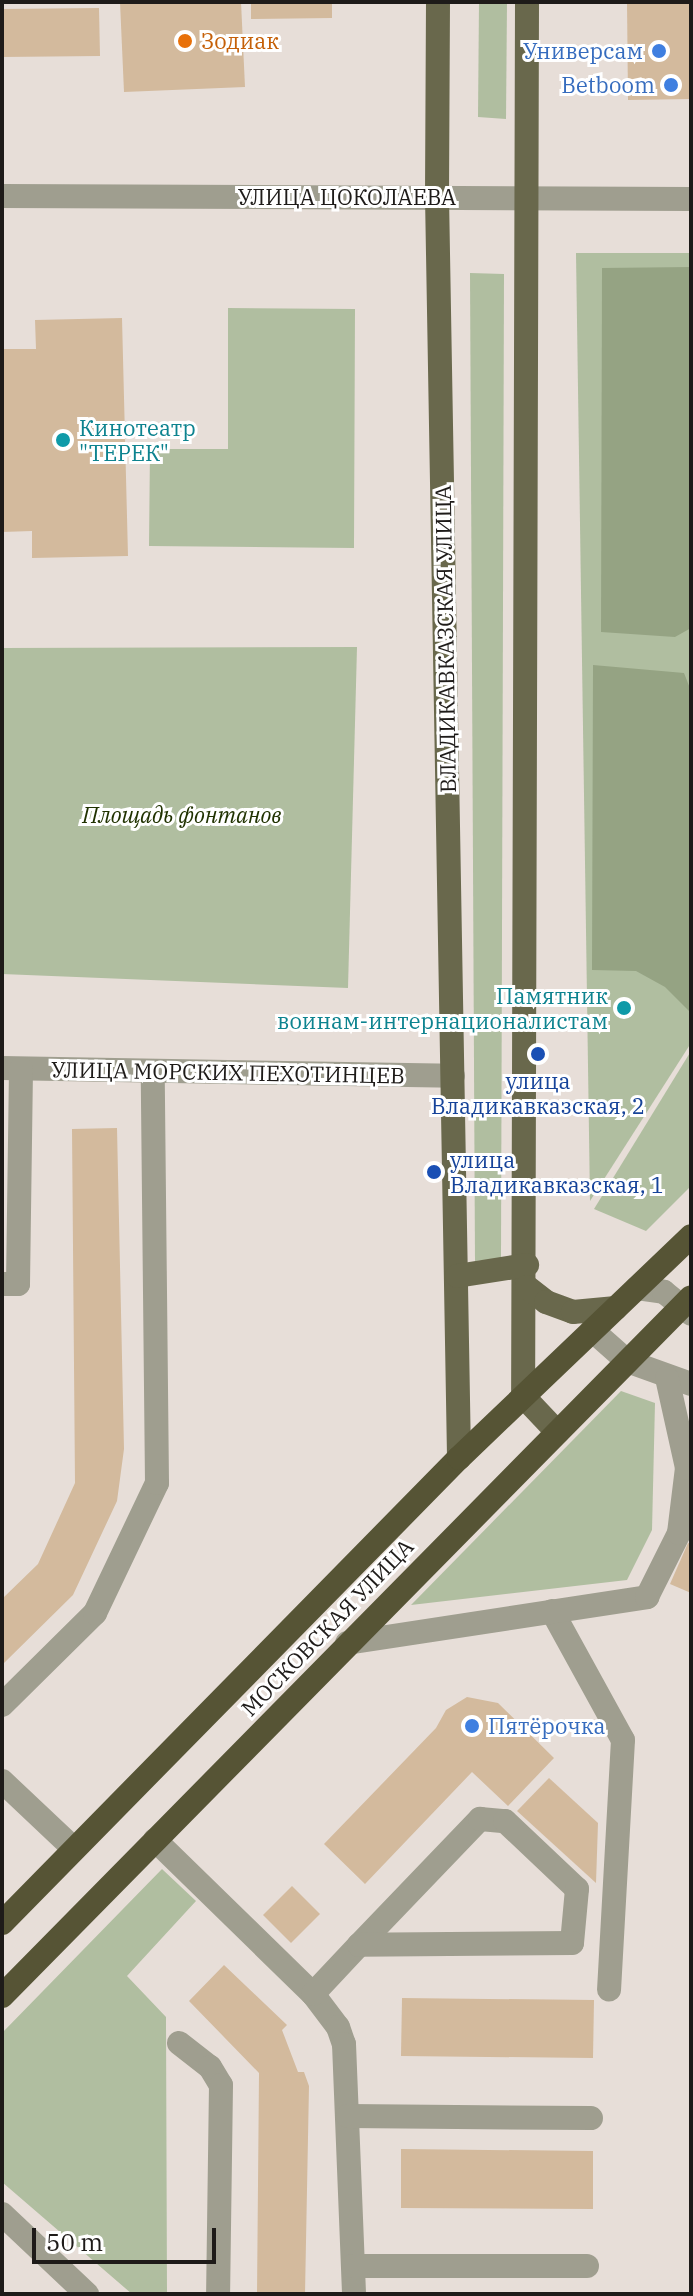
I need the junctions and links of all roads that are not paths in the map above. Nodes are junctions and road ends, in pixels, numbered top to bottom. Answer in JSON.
{"nodes":[{"id":1,"x":438,"y":2,"type":"edge"},
{"id":2,"x":527,"y":2,"type":"edge"},
{"id":3,"x":2,"y":196,"type":"edge"},
{"id":4,"x":437,"y":196,"type":"junction"},
{"id":5,"x":523,"y":198,"type":"junction"},
{"id":6,"x":691,"y":199,"type":"edge"},
{"id":7,"x":12,"y":1068,"type":"edge"},
{"id":8,"x":153,"y":1071,"type":"junction"},
{"id":9,"x":453,"y":1076,"type":"junction"},
{"id":10,"x":691,"y":1236,"type":"edge"},
{"id":11,"x":457,"y":1276,"type":"junction"},
{"id":12,"x":527,"y":1276,"type":"junction"},
{"id":13,"x":2,"y":1284,"type":"edge"},
{"id":14,"x":637,"y":1288,"type":"junction"},
{"id":15,"x":688,"y":1305,"type":"edge"},
{"id":16,"x":616,"y":1308,"type":"junction"},
{"id":17,"x":592,"y":1330,"type":"junction"},
{"id":18,"x":627,"y":1361,"type":"junction"},
{"id":19,"x":667,"y":1378,"type":"junction"},
{"id":20,"x":691,"y":1384,"type":"edge"},
{"id":21,"x":523,"y":1396,"type":"junction"},
{"id":22,"x":557,"y":1432,"type":"junction"},
{"id":23,"x":459,"y":1458,"type":"junction"},
{"id":24,"x":689,"y":1466,"type":"edge"},
{"id":25,"x":552,"y":1611,"type":"junction"},
{"id":26,"x":347,"y":1643,"type":"junction"},
{"id":27,"x":2,"y":1705,"type":"edge"},
{"id":28,"x":2,"y":1781,"type":"edge"},
{"id":29,"x":155,"y":1840,"type":"junction"},
{"id":30,"x":73,"y":1848,"type":"junction"},
{"id":31,"x":2,"y":1923,"type":"edge"},
{"id":32,"x":359,"y":1945,"type":"junction"},
{"id":33,"x":609,"y":1990,"type":"dead end"},
{"id":34,"x":313,"y":1994,"type":"junction"},
{"id":35,"x":2,"y":1996,"type":"edge"},
{"id":36,"x":179,"y":2043,"type":"dead end"},
{"id":37,"x":348,"y":2116,"type":"junction"},
{"id":38,"x":591,"y":2118,"type":"dead end"},
{"id":39,"x":2,"y":2214,"type":"edge"},
{"id":40,"x":353,"y":2266,"type":"junction"},
{"id":41,"x":587,"y":2266,"type":"dead end"},
{"id":42,"x":87,"y":2294,"type":"edge"},
{"id":43,"x":218,"y":2294,"type":"edge"},
{"id":44,"x":354,"y":2294,"type":"edge"}],
"edges":[{"from":1,"to":4,"type":"main road","name":"ВЛАДИКАВКАЗСКАЯ УЛИЦА"},
{"from":2,"to":5,"type":"main road"},
{"from":3,"to":4,"type":"street","name":"УЛИЦА ЦОКОЛАЕВА"},
{"from":4,"to":5,"type":"street","name":"УЛИЦА ЦОКОЛАЕВА"},
{"from":4,"to":9,"type":"main road","name":"ВЛАДИКАВКАЗСКАЯ УЛИЦА"},
{"from":5,"to":6,"type":"street","name":"УЛИЦА ЦОКОЛАЕВА"},
{"from":5,"to":12,"type":"main road"},
{"from":7,"to":8,"type":"street","name":"УЛИЦА МОРСКИХ ПЕХОТИНЦЕВ"},
{"from":7,"to":13,"type":"street"},
{"from":8,"to":9,"type":"street","name":"УЛИЦА МОРСКИХ ПЕХОТИНЦЕВ"},
{"from":8,"to":27,"type":"street"},
{"from":9,"to":11,"type":"main road","name":"ВЛАДИКАВКАЗСКАЯ УЛИЦА"},
{"from":10,"to":14,"type":"highway","name":"МОСКОВСКАЯ УЛИЦА"},
{"from":11,"to":12,"type":"main road"},
{"from":11,"to":23,"type":"main road","name":"ВЛАДИКАВКАЗСКАЯ УЛИЦА"},
{"from":12,"to":16,"type":"main road"},
{"from":12,"to":21,"type":"main road"},
{"from":14,"to":15,"type":"street"},
{"from":14,"to":16,"type":"highway","name":"МОСКОВСКАЯ УЛИЦА"},
{"from":15,"to":18,"type":"highway","name":"МОСКОВСКАЯ УЛИЦА"},
{"from":16,"to":17,"type":"highway","name":"МОСКОВСКАЯ УЛИЦА"},
{"from":17,"to":18,"type":"street"},
{"from":17,"to":21,"type":"highway","name":"МОСКОВСКАЯ УЛИЦА"},
{"from":18,"to":19,"type":"street"},
{"from":18,"to":22,"type":"highway","name":"МОСКОВСКАЯ УЛИЦА"},
{"from":19,"to":20,"type":"street"},
{"from":19,"to":24,"type":"street"},
{"from":21,"to":22,"type":"main road"},
{"from":21,"to":23,"type":"highway","name":"МОСКОВСКАЯ УЛИЦА"},
{"from":22,"to":26,"type":"highway","name":"МОСКОВСКАЯ УЛИЦА"},
{"from":23,"to":30,"type":"highway","name":"МОСКОВСКАЯ УЛИЦА"},
{"from":24,"to":25,"type":"street"},
{"from":25,"to":26,"type":"street"},
{"from":25,"to":33,"type":"street"},
{"from":26,"to":29,"type":"highway","name":"МОСКОВСКАЯ УЛИЦА"},
{"from":28,"to":30,"type":"street"},
{"from":29,"to":34,"type":"street"},
{"from":29,"to":35,"type":"highway","name":"МОСКОВСКАЯ УЛИЦА"},
{"from":30,"to":31,"type":"highway","name":"МОСКОВСКАЯ УЛИЦА"},
{"from":32,"to":32,"type":"street"},
{"from":32,"to":34,"type":"street"},
{"from":34,"to":37,"type":"street"},
{"from":36,"to":43,"type":"street"},
{"from":37,"to":38,"type":"street"},
{"from":37,"to":40,"type":"street"},
{"from":39,"to":42,"type":"street"},
{"from":40,"to":41,"type":"street"},
{"from":40,"to":44,"type":"street"}]}
